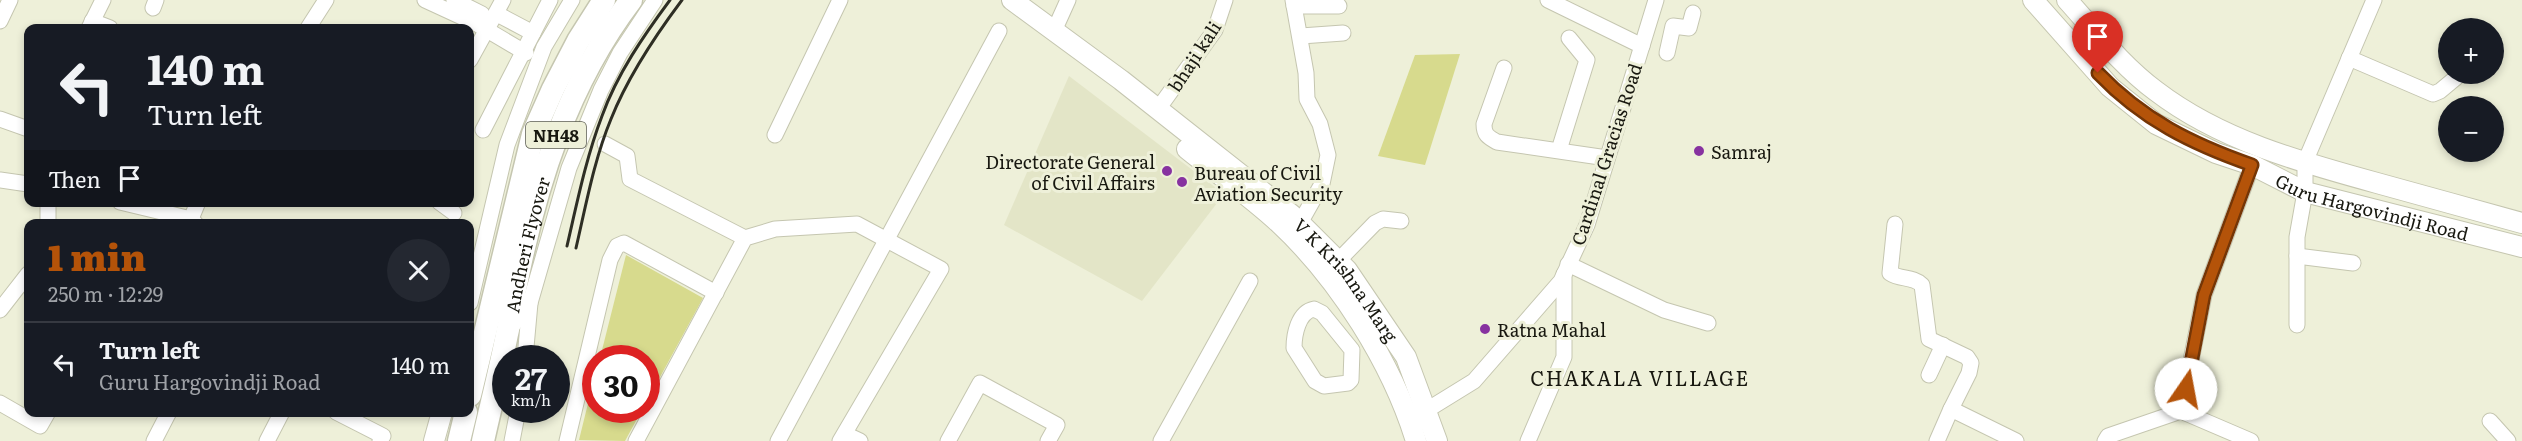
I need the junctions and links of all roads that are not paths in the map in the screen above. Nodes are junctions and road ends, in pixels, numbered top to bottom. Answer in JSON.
{"nodes":[{"id":1,"x":10,"y":0,"type":"edge"},
{"id":2,"x":103,"y":0,"type":"edge"},
{"id":3,"x":326,"y":0,"type":"edge"},
{"id":4,"x":550,"y":0,"type":"edge"},
{"id":5,"x":572,"y":0,"type":"edge"},
{"id":6,"x":604,"y":0,"type":"edge"},
{"id":7,"x":631,"y":0,"type":"edge"},
{"id":8,"x":655,"y":0,"type":"edge"},
{"id":9,"x":840,"y":0,"type":"edge"},
{"id":10,"x":997,"y":0,"type":"edge"},
{"id":11,"x":1012,"y":0,"type":"edge"},
{"id":12,"x":1068,"y":0,"type":"edge"},
{"id":13,"x":1225,"y":0,"type":"edge"},
{"id":14,"x":1548,"y":0,"type":"edge"},
{"id":15,"x":1656,"y":0,"type":"edge"},
{"id":16,"x":2033,"y":0,"type":"edge"},
{"id":17,"x":2067,"y":0,"type":"edge"},
{"id":18,"x":2374,"y":0,"type":"edge"},
{"id":19,"x":433,"y":1,"type":"edge"},
{"id":20,"x":1297,"y":3,"type":"edge"},
{"id":21,"x":456,"y":5,"type":"edge"},
{"id":22,"x":503,"y":5,"type":"edge"},
{"id":23,"x":1339,"y":6,"type":"dead end"},
{"id":24,"x":1694,"y":13,"type":"dead end"},
{"id":25,"x":485,"y":20,"type":"edge"},
{"id":26,"x":0,"y":21,"type":"edge"},
{"id":27,"x":1650,"y":21,"type":"junction"},
{"id":28,"x":91,"y":24,"type":"edge"},
{"id":29,"x":311,"y":24,"type":"edge"},
{"id":30,"x":1673,"y":26,"type":"junction"},
{"id":31,"x":999,"y":31,"type":"dead end"},
{"id":32,"x":1054,"y":31,"type":"junction"},
{"id":33,"x":533,"y":33,"type":"junction"},
{"id":34,"x":1343,"y":33,"type":"dead end"},
{"id":35,"x":1300,"y":36,"type":"junction"},
{"id":36,"x":1569,"y":38,"type":"dead end"},
{"id":37,"x":1642,"y":46,"type":"junction"},
{"id":38,"x":474,"y":49,"type":"edge"},
{"id":39,"x":525,"y":52,"type":"junction"},
{"id":40,"x":1667,"y":53,"type":"dead end"},
{"id":41,"x":2349,"y":58,"type":"junction"},
{"id":42,"x":1504,"y":68,"type":"dead end"},
{"id":43,"x":2448,"y":84,"type":"edge"},
{"id":44,"x":1158,"y":109,"type":"junction"},
{"id":45,"x":0,"y":119,"type":"edge"},
{"id":46,"x":24,"y":128,"type":"edge"},
{"id":47,"x":483,"y":130,"type":"dead end"},
{"id":48,"x":775,"y":135,"type":"dead end"},
{"id":49,"x":605,"y":144,"type":"dead end"},
{"id":50,"x":1559,"y":150,"type":"junction"},
{"id":51,"x":1607,"y":158,"type":"junction"},
{"id":52,"x":2305,"y":162,"type":"junction"},
{"id":53,"x":2252,"y":165,"type":"junction"},
{"id":54,"x":0,"y":180,"type":"edge"},
{"id":55,"x":24,"y":183,"type":"edge"},
{"id":56,"x":2305,"y":192,"type":"junction"},
{"id":57,"x":139,"y":207,"type":"edge"},
{"id":58,"x":446,"y":207,"type":"edge"},
{"id":59,"x":454,"y":213,"type":"dead end"},
{"id":60,"x":185,"y":219,"type":"edge"},
{"id":61,"x":1401,"y":220,"type":"dead end"},
{"id":62,"x":1300,"y":223,"type":"junction"},
{"id":63,"x":2522,"y":223,"type":"edge"},
{"id":64,"x":1895,"y":224,"type":"dead end"},
{"id":65,"x":745,"y":238,"type":"junction"},
{"id":66,"x":887,"y":239,"type":"junction"},
{"id":67,"x":2522,"y":247,"type":"edge"},
{"id":68,"x":2297,"y":256,"type":"junction"},
{"id":69,"x":1338,"y":261,"type":"junction"},
{"id":70,"x":2354,"y":263,"type":"dead end"},
{"id":71,"x":1566,"y":269,"type":"junction"},
{"id":72,"x":24,"y":279,"type":"edge"},
{"id":73,"x":1250,"y":280,"type":"dead end"},
{"id":74,"x":506,"y":282,"type":"junction"},
{"id":75,"x":474,"y":286,"type":"edge"},
{"id":76,"x":716,"y":293,"type":"junction"},
{"id":77,"x":530,"y":303,"type":"junction"},
{"id":78,"x":1346,"y":303,"type":"junction"},
{"id":79,"x":0,"y":310,"type":"edge"},
{"id":80,"x":1326,"y":317,"type":"junction"},
{"id":81,"x":478,"y":320,"type":"edge"},
{"id":82,"x":1708,"y":323,"type":"dead end"},
{"id":83,"x":1360,"y":325,"type":"junction"},
{"id":84,"x":2297,"y":325,"type":"dead end"},
{"id":85,"x":508,"y":332,"type":"junction"},
{"id":86,"x":1342,"y":337,"type":"junction"},
{"id":87,"x":526,"y":345,"type":"edge"},
{"id":88,"x":1943,"y":345,"type":"junction"},
{"id":89,"x":474,"y":358,"type":"edge"},
{"id":90,"x":1929,"y":375,"type":"dead end"},
{"id":91,"x":0,"y":403,"type":"edge"},
{"id":92,"x":1951,"y":409,"type":"junction"},
{"id":93,"x":2181,"y":411,"type":"junction"},
{"id":94,"x":1417,"y":412,"type":"junction"},
{"id":95,"x":24,"y":417,"type":"edge"},
{"id":96,"x":24,"y":417,"type":"edge"},
{"id":97,"x":45,"y":417,"type":"edge"},
{"id":98,"x":166,"y":417,"type":"edge"},
{"id":99,"x":279,"y":417,"type":"edge"},
{"id":100,"x":345,"y":417,"type":"edge"},
{"id":101,"x":441,"y":417,"type":"edge"},
{"id":102,"x":464,"y":417,"type":"edge"},
{"id":103,"x":2490,"y":421,"type":"dead end"},
{"id":104,"x":516,"y":423,"type":"edge"},
{"id":105,"x":843,"y":437,"type":"edge"},
{"id":106,"x":381,"y":438,"type":"edge"},
{"id":107,"x":154,"y":441,"type":"edge"},
{"id":108,"x":267,"y":441,"type":"edge"},
{"id":109,"x":434,"y":441,"type":"edge"},
{"id":110,"x":459,"y":441,"type":"edge"},
{"id":111,"x":483,"y":441,"type":"edge"},
{"id":112,"x":512,"y":441,"type":"edge"},
{"id":113,"x":567,"y":441,"type":"edge"},
{"id":114,"x":636,"y":441,"type":"edge"},
{"id":115,"x":778,"y":441,"type":"edge"},
{"id":116,"x":860,"y":441,"type":"edge"},
{"id":117,"x":948,"y":441,"type":"edge"},
{"id":118,"x":1048,"y":441,"type":"edge"},
{"id":119,"x":1161,"y":441,"type":"edge"},
{"id":120,"x":1416,"y":441,"type":"edge"},
{"id":121,"x":1437,"y":441,"type":"edge"},
{"id":122,"x":1528,"y":441,"type":"edge"},
{"id":123,"x":1937,"y":441,"type":"edge"},
{"id":124,"x":2016,"y":441,"type":"edge"},
{"id":125,"x":2105,"y":441,"type":"edge"},
{"id":126,"x":2251,"y":441,"type":"edge"},
{"id":127,"x":2508,"y":441,"type":"edge"}],
"edges":[{"from":1,"to":26,"type":"street"},
{"from":2,"to":28,"type":"street"},
{"from":3,"to":29,"type":"street"},
{"from":4,"to":33,"type":"street"},
{"from":5,"to":75,"type":"street"},
{"from":6,"to":74,"type":"highway","name":"Andheri Flyover","number":"NH48"},
{"from":7,"to":74,"type":"highway","name":"Andheri Flyover","number":"NH48"},
{"from":8,"to":77,"type":"street"},
{"from":9,"to":48,"type":"street"},
{"from":10,"to":78,"type":"main road","name":"V K Krishna Marg"},
{"from":11,"to":32,"type":"main road","name":"V K Krishna Marg"},
{"from":12,"to":32,"type":"street"},
{"from":13,"to":44,"type":"street","name":"bhaji kali"},
{"from":14,"to":37,"type":"street"},
{"from":15,"to":27,"type":"street","name":"Cardinal Gracias Road"},
{"from":16,"to":53,"type":"main road","name":"Guru Hargovindji Road"},
{"from":17,"to":52,"type":"main road","name":"Guru Hargovindji Road"},
{"from":18,"to":41,"type":"street"},
{"from":19,"to":21,"type":"street"},
{"from":20,"to":23,"type":"street"},
{"from":20,"to":35,"type":"street"},
{"from":21,"to":25,"type":"street"},
{"from":22,"to":25,"type":"street"},
{"from":22,"to":33,"type":"street"},
{"from":24,"to":30,"type":"street"},
{"from":25,"to":38,"type":"street"},
{"from":25,"to":39,"type":"street"},
{"from":27,"to":30,"type":"street"},
{"from":27,"to":37,"type":"street","name":"Cardinal Gracias Road"},
{"from":30,"to":40,"type":"street"},
{"from":31,"to":66,"type":"street"},
{"from":32,"to":44,"type":"main road","name":"V K Krishna Marg"},
{"from":33,"to":39,"type":"street"},
{"from":34,"to":35,"type":"street"},
{"from":35,"to":62,"type":"street"},
{"from":36,"to":50,"type":"street"},
{"from":37,"to":51,"type":"street","name":"Cardinal Gracias Road"},
{"from":39,"to":47,"type":"street"},
{"from":41,"to":43,"type":"street"},
{"from":41,"to":52,"type":"street"},
{"from":42,"to":50,"type":"street"},
{"from":44,"to":62,"type":"main road","name":"V K Krishna Marg"},
{"from":45,"to":46,"type":"street"},
{"from":49,"to":65,"type":"street"},
{"from":50,"to":51,"type":"street"},
{"from":51,"to":71,"type":"street","name":"Cardinal Gracias Road"},
{"from":52,"to":56,"type":"street"},
{"from":52,"to":63,"type":"main road","name":"Guru Hargovindji Road"},
{"from":53,"to":56,"type":"main road","name":"Guru Hargovindji Road"},
{"from":53,"to":93,"type":"street"},
{"from":54,"to":55,"type":"street"},
{"from":56,"to":67,"type":"main road","name":"Guru Hargovindji Road"},
{"from":56,"to":68,"type":"street"},
{"from":57,"to":60,"type":"street"},
{"from":58,"to":59,"type":"street"},
{"from":61,"to":69,"type":"street"},
{"from":62,"to":69,"type":"main road","name":"V K Krishna Marg"},
{"from":64,"to":88,"type":"street"},
{"from":65,"to":66,"type":"street"},
{"from":65,"to":76,"type":"street"},
{"from":66,"to":105,"type":"street"},
{"from":66,"to":115,"type":"street"},
{"from":68,"to":70,"type":"street"},
{"from":68,"to":84,"type":"street"},
{"from":69,"to":94,"type":"main road","name":"V K Krishna Marg"},
{"from":71,"to":82,"type":"street"},
{"from":71,"to":94,"type":"street","name":"Cardinal Gracias Road"},
{"from":71,"to":122,"type":"street"},
{"from":72,"to":79,"type":"street"},
{"from":73,"to":119,"type":"street"},
{"from":74,"to":81,"type":"highway","name":"Andheri Flyover","number":"NH48"},
{"from":74,"to":85,"type":"highway","name":"Andheri Flyover","number":"NH48"},
{"from":76,"to":113,"type":"street"},
{"from":76,"to":114,"type":"street"},
{"from":77,"to":85,"type":"street"},
{"from":77,"to":87,"type":"street"},
{"from":78,"to":80,"type":"street"},
{"from":78,"to":83,"type":"main road","name":"V K Krishna Marg"},
{"from":80,"to":86,"type":"street"},
{"from":80,"to":86,"type":"street"},
{"from":81,"to":89,"type":"highway","number":"NH48"},
{"from":83,"to":86,"type":"street"},
{"from":83,"to":94,"type":"main road","name":"V K Krishna Marg"},
{"from":85,"to":111,"type":"highway","number":"NH48"},
{"from":88,"to":90,"type":"street"},
{"from":88,"to":92,"type":"street"},
{"from":91,"to":95,"type":"street"},
{"from":92,"to":123,"type":"street"},
{"from":92,"to":124,"type":"street"},
{"from":93,"to":125,"type":"street"},
{"from":93,"to":126,"type":"street"},
{"from":94,"to":120,"type":"main road","name":"V K Krishna Marg"},
{"from":94,"to":121,"type":"main road","name":"V K Krishna Marg"},
{"from":96,"to":97,"type":"street"},
{"from":98,"to":107,"type":"street"},
{"from":99,"to":108,"type":"street"},
{"from":100,"to":106,"type":"street"},
{"from":101,"to":109,"type":"main road"},
{"from":102,"to":110,"type":"highway"},
{"from":103,"to":127,"type":"street"},
{"from":104,"to":112,"type":"street"},
{"from":105,"to":116,"type":"street"},
{"from":117,"to":118,"type":"street"}]}
